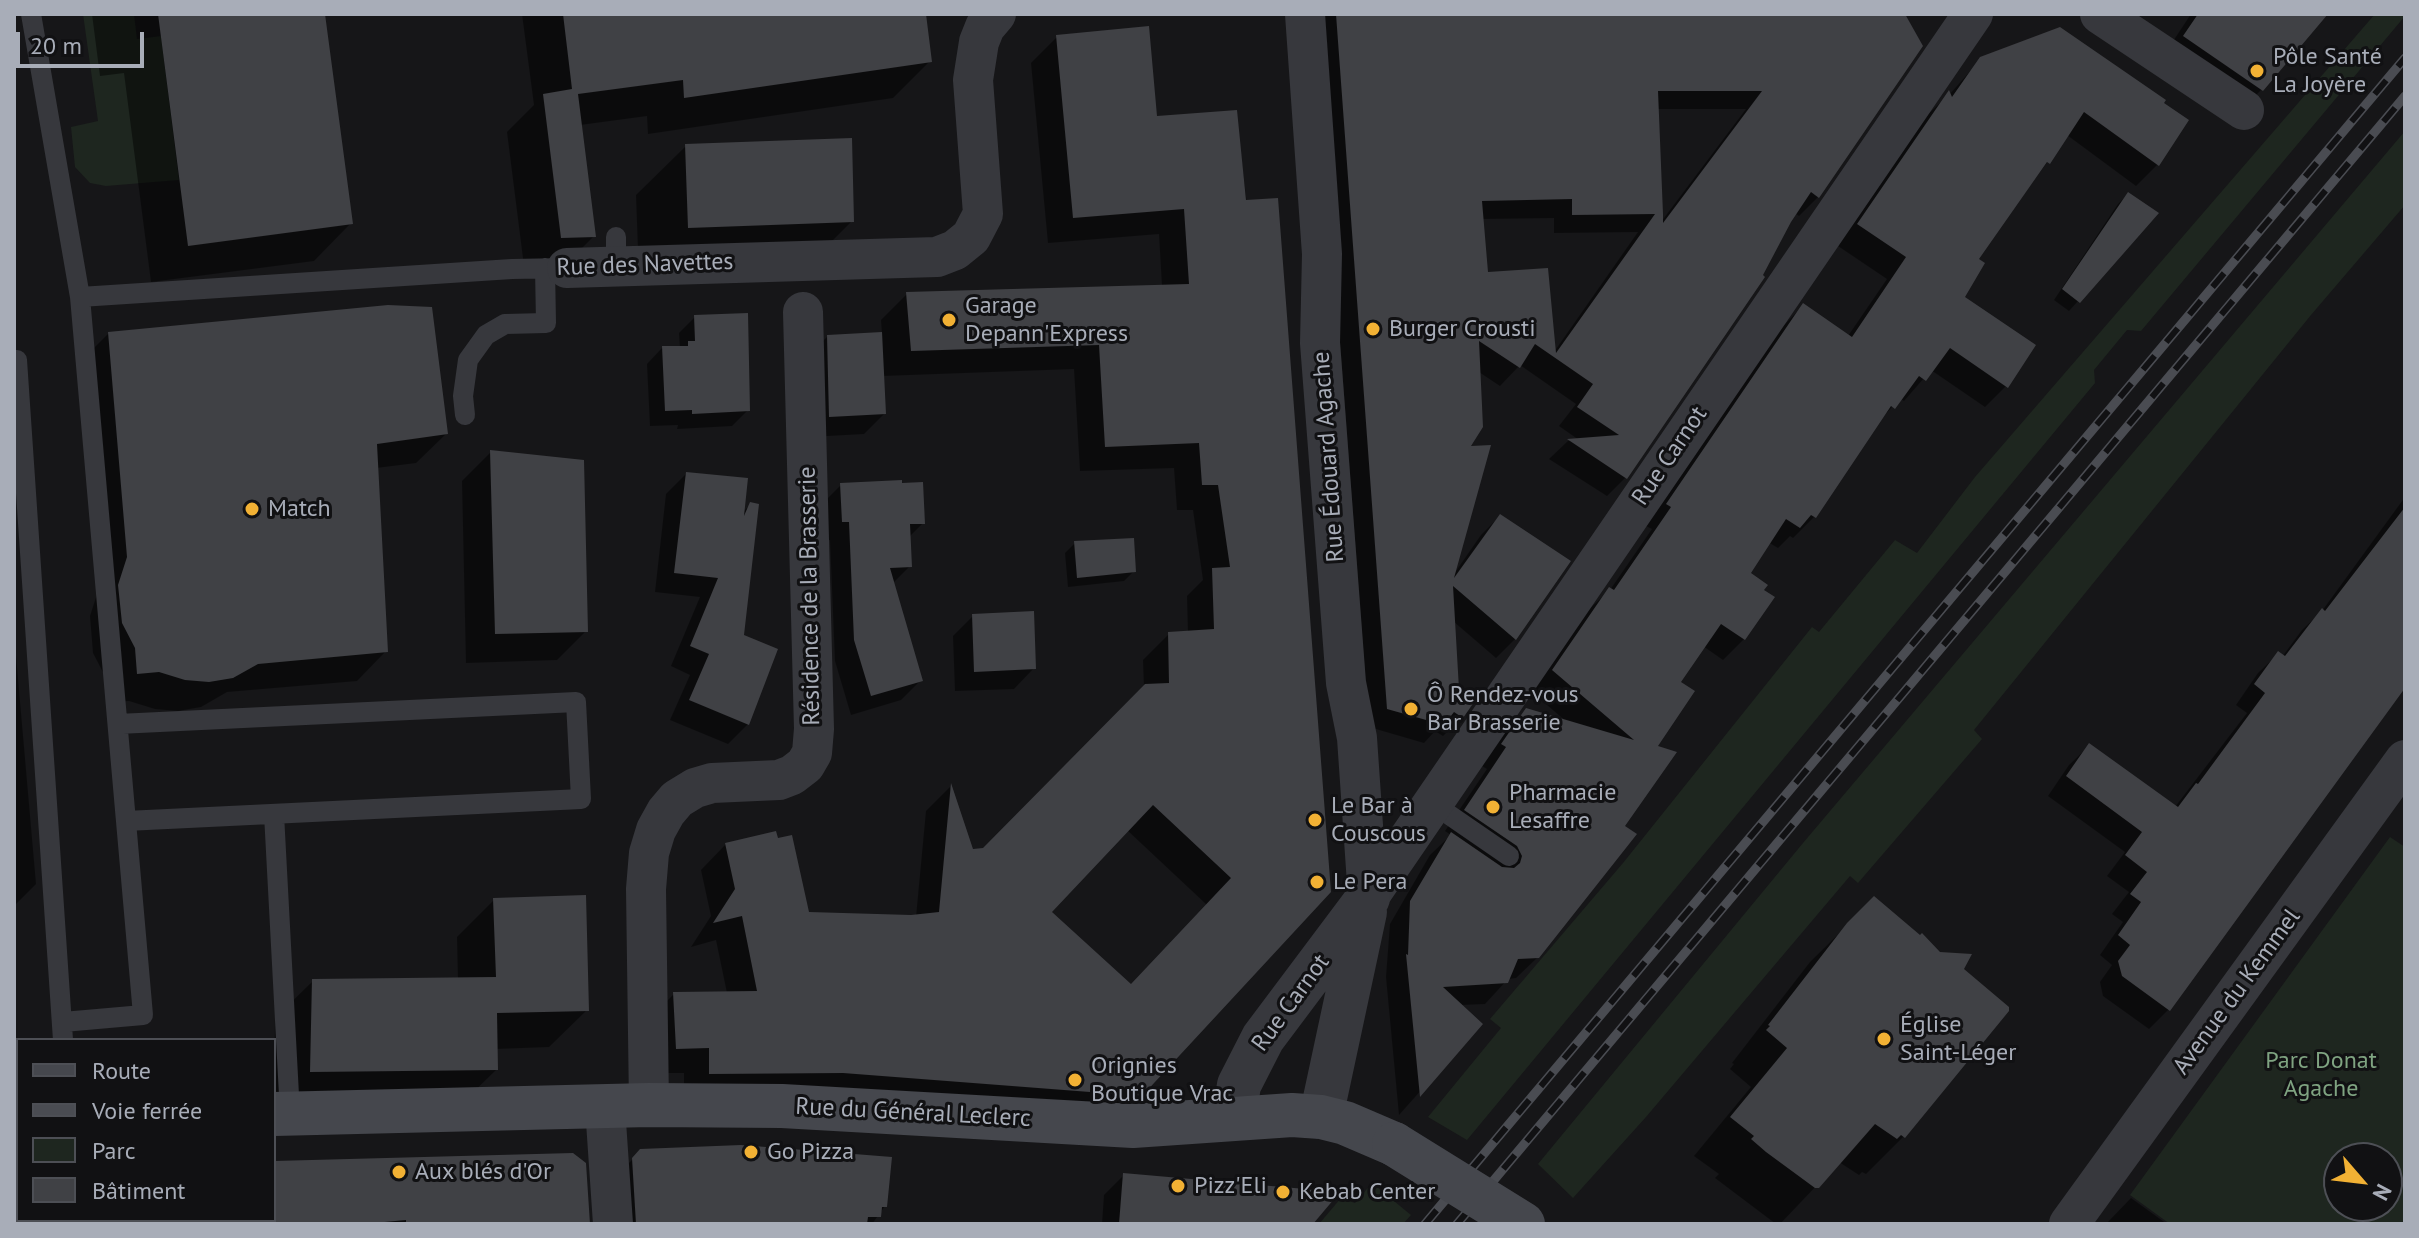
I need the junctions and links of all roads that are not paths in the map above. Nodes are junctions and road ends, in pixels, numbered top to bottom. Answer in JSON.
{"nodes":[{"id":1,"x":31,"y":14,"type":"edge"},
{"id":2,"x":996,"y":14,"type":"edge"},
{"id":3,"x":1305,"y":14,"type":"edge"},
{"id":4,"x":1973,"y":14,"type":"edge"},
{"id":5,"x":2100,"y":14,"type":"edge"},
{"id":6,"x":2244,"y":110,"type":"dead end"},
{"id":7,"x":556,"y":268,"type":"junction"},
{"id":8,"x":80,"y":297,"type":"junction"},
{"id":9,"x":803,"y":312,"type":"dead end"},
{"id":10,"x":14,"y":360,"type":"edge"},
{"id":11,"x":465,"y":415,"type":"dead end"},
{"id":12,"x":118,"y":724,"type":"junction"},
{"id":13,"x":2405,"y":760,"type":"edge"},
{"id":14,"x":1432,"y":803,"type":"junction"},
{"id":15,"x":274,"y":814,"type":"junction"},
{"id":16,"x":126,"y":821,"type":"junction"},
{"id":17,"x":1509,"y":856,"type":"dead end"},
{"id":18,"x":1368,"y":898,"type":"junction"},
{"id":19,"x":63,"y":1031,"type":"edge"},
{"id":20,"x":649,"y":1105,"type":"junction"},
{"id":21,"x":605,"y":1107,"type":"junction"},
{"id":22,"x":282,"y":1114,"type":"edge"},
{"id":23,"x":1234,"y":1117,"type":"junction"},
{"id":24,"x":1321,"y":1117,"type":"junction"},
{"id":25,"x":613,"y":1224,"type":"edge"},
{"id":26,"x":1523,"y":1224,"type":"edge"},
{"id":27,"x":2069,"y":1224,"type":"edge"}],
"edges":[{"from":1,"to":8,"type":"lane"},
{"from":2,"to":7,"type":"street","name":"Rue des Navettes"},
{"from":3,"to":18,"type":"street","name":"Rue Édouard Agache"},
{"from":4,"to":14,"type":"street","name":"Rue Carnot"},
{"from":5,"to":6,"type":"street"},
{"from":7,"to":8,"type":"lane","name":"Rue des Navettes"},
{"from":7,"to":11,"type":"lane"},
{"from":8,"to":12,"type":"lane"},
{"from":9,"to":20,"type":"street","name":"Résidence de la Brasserie"},
{"from":10,"to":19,"type":"lane"},
{"from":12,"to":15,"type":"lane"},
{"from":12,"to":16,"type":"lane"},
{"from":13,"to":27,"type":"street","name":"Avenue du Kemmel"},
{"from":14,"to":17,"type":"lane"},
{"from":14,"to":18,"type":"street","name":"Rue Carnot"},
{"from":15,"to":16,"type":"lane"},
{"from":15,"to":22,"type":"lane"},
{"from":16,"to":19,"type":"lane"},
{"from":18,"to":23,"type":"street","name":"Rue Carnot"},
{"from":18,"to":24,"type":"street","name":"Rue Carnot"},
{"from":20,"to":21,"type":"main road","name":"Rue du Général Leclerc"},
{"from":20,"to":23,"type":"main road","name":"Rue du Général Leclerc"},
{"from":21,"to":22,"type":"main road","name":"Rue du Général Leclerc"},
{"from":21,"to":25,"type":"street"},
{"from":23,"to":24,"type":"main road","name":"Rue du Général Leclerc"},
{"from":24,"to":26,"type":"main road","name":"Rue du Général Leclerc","bridge":true}]}
